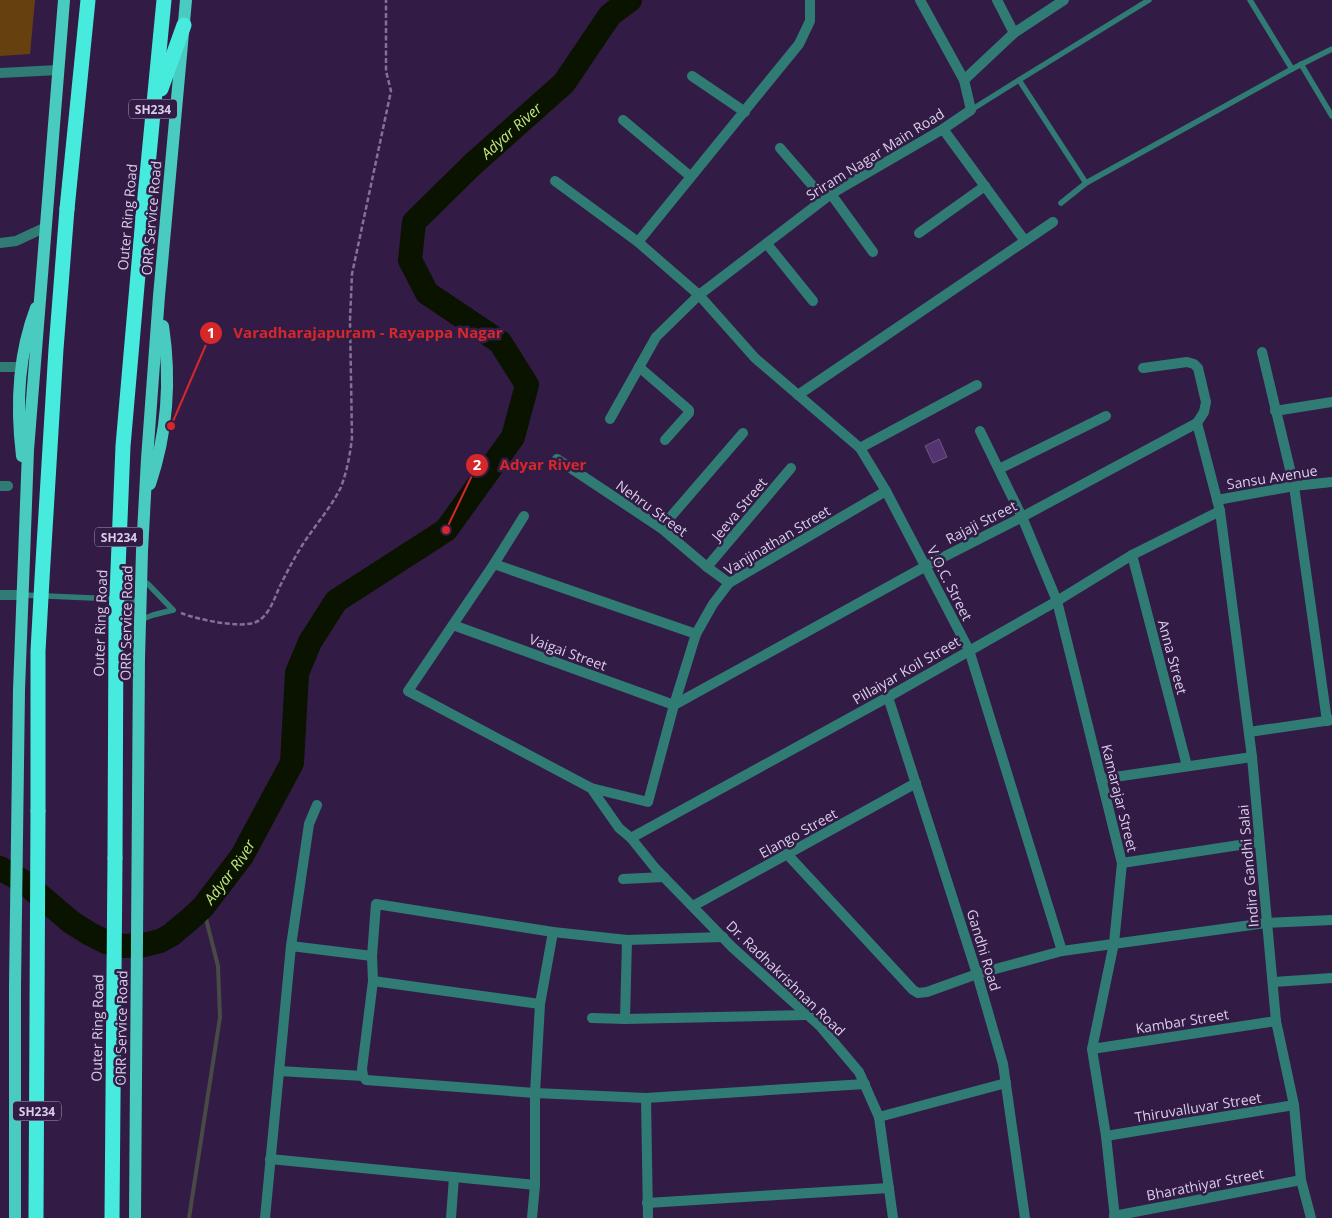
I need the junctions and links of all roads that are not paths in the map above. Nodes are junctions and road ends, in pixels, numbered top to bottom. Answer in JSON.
{"nodes":[{"id":1,"x":64,"y":0,"type":"edge"},
{"id":2,"x":77,"y":0,"type":"edge"},
{"id":3,"x":88,"y":0,"type":"edge"},
{"id":4,"x":164,"y":0,"type":"edge"},
{"id":5,"x":186,"y":0,"type":"edge"},
{"id":6,"x":810,"y":0,"type":"edge"},
{"id":7,"x":920,"y":0,"type":"edge"},
{"id":8,"x":997,"y":0,"type":"edge"},
{"id":9,"x":1064,"y":0,"type":"edge"},
{"id":10,"x":1149,"y":0,"type":"edge"},
{"id":11,"x":1250,"y":0,"type":"edge"},
{"id":12,"x":184,"y":24,"type":"junction"},
{"id":13,"x":1014,"y":34,"type":"junction"},
{"id":14,"x":83,"y":44,"type":"junction"},
{"id":15,"x":1332,"y":49,"type":"edge"},
{"id":16,"x":1301,"y":64,"type":"junction"},
{"id":17,"x":1292,"y":68,"type":"junction"},
{"id":18,"x":58,"y":70,"type":"junction"},
{"id":19,"x":0,"y":73,"type":"edge"},
{"id":20,"x":692,"y":76,"type":"dead end"},
{"id":21,"x":964,"y":80,"type":"junction"},
{"id":22,"x":1019,"y":80,"type":"junction"},
{"id":23,"x":153,"y":109,"type":"junction"},
{"id":24,"x":971,"y":110,"type":"junction"},
{"id":25,"x":745,"y":112,"type":"junction"},
{"id":26,"x":1332,"y":116,"type":"edge"},
{"id":27,"x":623,"y":120,"type":"dead end"},
{"id":28,"x":943,"y":129,"type":"junction"},
{"id":29,"x":780,"y":148,"type":"dead end"},
{"id":30,"x":690,"y":176,"type":"junction"},
{"id":31,"x":555,"y":181,"type":"dead end"},
{"id":32,"x":1086,"y":183,"type":"junction"},
{"id":33,"x":984,"y":186,"type":"junction"},
{"id":34,"x":827,"y":197,"type":"junction"},
{"id":35,"x":1061,"y":203,"type":"dead end"},
{"id":36,"x":1053,"y":222,"type":"dead end"},
{"id":37,"x":46,"y":227,"type":"junction"},
{"id":38,"x":919,"y":232,"type":"dead end"},
{"id":39,"x":1025,"y":241,"type":"junction"},
{"id":40,"x":638,"y":242,"type":"junction"},
{"id":41,"x":0,"y":243,"type":"edge"},
{"id":42,"x":767,"y":244,"type":"junction"},
{"id":43,"x":874,"y":252,"type":"dead end"},
{"id":44,"x":41,"y":294,"type":"junction"},
{"id":45,"x":699,"y":295,"type":"junction"},
{"id":46,"x":813,"y":301,"type":"dead end"},
{"id":47,"x":1262,"y":352,"type":"dead end"},
{"id":48,"x":0,"y":367,"type":"edge"},
{"id":49,"x":22,"y":367,"type":"junction"},
{"id":50,"x":640,"y":367,"type":"junction"},
{"id":51,"x":1142,"y":368,"type":"dead end"},
{"id":52,"x":977,"y":384,"type":"dead end"},
{"id":53,"x":798,"y":396,"type":"junction"},
{"id":54,"x":1332,"y":402,"type":"edge"},
{"id":55,"x":1275,"y":411,"type":"junction"},
{"id":56,"x":1106,"y":416,"type":"dead end"},
{"id":57,"x":610,"y":420,"type":"dead end"},
{"id":58,"x":1197,"y":423,"type":"junction"},
{"id":59,"x":980,"y":431,"type":"dead end"},
{"id":60,"x":743,"y":433,"type":"dead end"},
{"id":61,"x":665,"y":440,"type":"dead end"},
{"id":62,"x":860,"y":448,"type":"junction"},
{"id":63,"x":557,"y":459,"type":"dead end"},
{"id":64,"x":792,"y":468,"type":"dead end"},
{"id":65,"x":999,"y":469,"type":"junction"},
{"id":66,"x":1332,"y":482,"type":"edge"},
{"id":67,"x":1294,"y":486,"type":"junction"},
{"id":68,"x":27,"y":490,"type":"junction"},
{"id":69,"x":886,"y":491,"type":"junction"},
{"id":70,"x":1218,"y":505,"type":"junction"},
{"id":71,"x":524,"y":516,"type":"dead end"},
{"id":72,"x":1022,"y":516,"type":"junction"},
{"id":73,"x":661,"y":528,"type":"junction"},
{"id":74,"x":1132,"y":555,"type":"junction"},
{"id":75,"x":494,"y":564,"type":"junction"},
{"id":76,"x":926,"y":566,"type":"junction"},
{"id":77,"x":707,"y":567,"type":"junction"},
{"id":78,"x":142,"y":580,"type":"junction"},
{"id":79,"x":729,"y":583,"type":"junction"},
{"id":80,"x":0,"y":595,"type":"edge"},
{"id":81,"x":23,"y":595,"type":"junction"},
{"id":82,"x":141,"y":600,"type":"junction"},
{"id":83,"x":1057,"y":601,"type":"junction"},
{"id":84,"x":140,"y":620,"type":"junction"},
{"id":85,"x":453,"y":625,"type":"junction"},
{"id":86,"x":696,"y":634,"type":"junction"},
{"id":87,"x":969,"y":650,"type":"junction"},
{"id":88,"x":888,"y":697,"type":"junction"},
{"id":89,"x":674,"y":705,"type":"junction"},
{"id":90,"x":1329,"y":721,"type":"edge"},
{"id":91,"x":1249,"y":732,"type":"junction"},
{"id":92,"x":1252,"y":757,"type":"junction"},
{"id":93,"x":1187,"y":766,"type":"junction"},
{"id":94,"x":1101,"y":779,"type":"junction"},
{"id":95,"x":916,"y":783,"type":"junction"},
{"id":96,"x":591,"y":788,"type":"junction"},
{"id":97,"x":318,"y":806,"type":"dead end"},
{"id":98,"x":631,"y":838,"type":"junction"},
{"id":99,"x":1259,"y":842,"type":"junction"},
{"id":100,"x":787,"y":854,"type":"junction"},
{"id":101,"x":1122,"y":863,"type":"junction"},
{"id":102,"x":664,"y":877,"type":"junction"},
{"id":103,"x":623,"y":879,"type":"dead end"},
{"id":104,"x":693,"y":906,"type":"junction"},
{"id":105,"x":1332,"y":920,"type":"edge"},
{"id":106,"x":1266,"y":923,"type":"junction"},
{"id":107,"x":553,"y":932,"type":"junction"},
{"id":108,"x":723,"y":936,"type":"junction"},
{"id":109,"x":627,"y":940,"type":"junction"},
{"id":110,"x":1114,"y":943,"type":"junction"},
{"id":111,"x":291,"y":946,"type":"junction"},
{"id":112,"x":1062,"y":951,"type":"junction"},
{"id":113,"x":372,"y":956,"type":"junction"},
{"id":114,"x":977,"y":974,"type":"junction"},
{"id":115,"x":1332,"y":978,"type":"edge"},
{"id":116,"x":373,"y":981,"type":"junction"},
{"id":117,"x":1274,"y":982,"type":"junction"},
{"id":118,"x":540,"y":1004,"type":"junction"},
{"id":119,"x":808,"y":1015,"type":"junction"},
{"id":120,"x":592,"y":1018,"type":"dead end"},
{"id":121,"x":625,"y":1019,"type":"junction"},
{"id":122,"x":1276,"y":1021,"type":"junction"},
{"id":123,"x":1092,"y":1050,"type":"junction"},
{"id":124,"x":279,"y":1071,"type":"junction"},
{"id":125,"x":363,"y":1076,"type":"junction"},
{"id":126,"x":1006,"y":1083,"type":"junction"},
{"id":127,"x":865,"y":1084,"type":"junction"},
{"id":128,"x":535,"y":1093,"type":"junction"},
{"id":129,"x":646,"y":1098,"type":"junction"},
{"id":130,"x":1294,"y":1105,"type":"junction"},
{"id":131,"x":879,"y":1117,"type":"junction"},
{"id":132,"x":1106,"y":1136,"type":"junction"},
{"id":133,"x":270,"y":1159,"type":"junction"},
{"id":134,"x":454,"y":1177,"type":"junction"},
{"id":135,"x":1301,"y":1180,"type":"junction"},
{"id":136,"x":535,"y":1184,"type":"junction"},
{"id":137,"x":889,"y":1188,"type":"junction"},
{"id":138,"x":648,"y":1203,"type":"junction"},
{"id":139,"x":1115,"y":1217,"type":"edge"},
{"id":140,"x":15,"y":1218,"type":"edge"},
{"id":141,"x":36,"y":1218,"type":"edge"},
{"id":142,"x":112,"y":1218,"type":"edge"},
{"id":143,"x":135,"y":1218,"type":"edge"},
{"id":144,"x":265,"y":1218,"type":"edge"},
{"id":145,"x":451,"y":1218,"type":"edge"},
{"id":146,"x":532,"y":1218,"type":"edge"},
{"id":147,"x":648,"y":1218,"type":"edge"},
{"id":148,"x":893,"y":1218,"type":"edge"},
{"id":149,"x":1026,"y":1218,"type":"edge"},
{"id":150,"x":1311,"y":1218,"type":"edge"}],
"edges":[{"from":1,"to":18,"type":"main road"},
{"from":2,"to":14,"type":"highway"},
{"from":3,"to":14,"type":"highway","number":"SH234"},
{"from":4,"to":23,"type":"highway","name":"Outer Ring Road","number":"SH234"},
{"from":5,"to":12,"type":"main road","name":"ORR Service Road"},
{"from":6,"to":25,"type":"street"},
{"from":7,"to":21,"type":"street"},
{"from":8,"to":13,"type":"street"},
{"from":9,"to":13,"type":"street"},
{"from":10,"to":22,"type":"lane"},
{"from":11,"to":17,"type":"lane"},
{"from":12,"to":23,"type":"highway"},
{"from":12,"to":78,"type":"main road","name":"ORR Service Road"},
{"from":13,"to":21,"type":"street"},
{"from":14,"to":141,"type":"highway","number":"SH234","bridge":true},
{"from":15,"to":16,"type":"lane"},
{"from":16,"to":17,"type":"lane"},
{"from":16,"to":26,"type":"lane"},
{"from":17,"to":32,"type":"lane"},
{"from":18,"to":19,"type":"street"},
{"from":18,"to":37,"type":"main road"},
{"from":20,"to":25,"type":"street"},
{"from":21,"to":24,"type":"street"},
{"from":22,"to":24,"type":"lane"},
{"from":22,"to":32,"type":"lane"},
{"from":23,"to":142,"type":"highway","name":"Outer Ring Road","number":"SH234","bridge":true},
{"from":24,"to":28,"type":"street","name":"Sriram Nagar Main Road"},
{"from":25,"to":30,"type":"street"},
{"from":27,"to":30,"type":"street"},
{"from":28,"to":33,"type":"street"},
{"from":28,"to":34,"type":"street","name":"Sriram Nagar Main Road"},
{"from":29,"to":34,"type":"street"},
{"from":30,"to":40,"type":"street"},
{"from":31,"to":40,"type":"street","name":"V.O.C. Street"},
{"from":32,"to":35,"type":"lane"},
{"from":33,"to":38,"type":"street"},
{"from":33,"to":39,"type":"street"},
{"from":34,"to":42,"type":"street","name":"Sriram Nagar Main Road"},
{"from":34,"to":43,"type":"street"},
{"from":36,"to":39,"type":"street"},
{"from":37,"to":41,"type":"street"},
{"from":37,"to":44,"type":"main road"},
{"from":39,"to":53,"type":"street"},
{"from":40,"to":45,"type":"street","name":"V.O.C. Street"},
{"from":42,"to":45,"type":"street","name":"Sriram Nagar Main Road"},
{"from":42,"to":46,"type":"street"},
{"from":44,"to":49,"type":"main road"},
{"from":44,"to":68,"type":"main road"},
{"from":45,"to":50,"type":"street","name":"Sriram Nagar Main Road"},
{"from":45,"to":53,"type":"street","name":"V.O.C. Street"},
{"from":47,"to":55,"type":"street"},
{"from":48,"to":49,"type":"street"},
{"from":49,"to":68,"type":"main road"},
{"from":50,"to":57,"type":"street","name":"Sriram Nagar Main Road"},
{"from":50,"to":61,"type":"street"},
{"from":51,"to":58,"type":"street"},
{"from":52,"to":62,"type":"street"},
{"from":53,"to":62,"type":"street","name":"V.O.C. Street"},
{"from":54,"to":55,"type":"street"},
{"from":55,"to":67,"type":"street"},
{"from":56,"to":65,"type":"street"},
{"from":58,"to":70,"type":"street","name":"Indira Gandhi Salai"},
{"from":58,"to":72,"type":"street","name":"Rajaji Street"},
{"from":59,"to":65,"type":"street","name":"Kamarajar Street"},
{"from":60,"to":73,"type":"street"},
{"from":62,"to":69,"type":"street","name":"V.O.C. Street"},
{"from":63,"to":73,"type":"street","name":"Nehru Street"},
{"from":64,"to":77,"type":"street","name":"Jeeva Street"},
{"from":65,"to":72,"type":"street","name":"Kamarajar Street"},
{"from":66,"to":67,"type":"street","name":"Sansu Avenue"},
{"from":67,"to":70,"type":"street","name":"Sansu Avenue"},
{"from":67,"to":90,"type":"street"},
{"from":68,"to":81,"type":"main road"},
{"from":69,"to":76,"type":"street","name":"V.O.C. Street"},
{"from":69,"to":79,"type":"street","name":"Vanjinathan Street"},
{"from":70,"to":74,"type":"street","name":"Pillaiyar Koil Street"},
{"from":70,"to":91,"type":"street","name":"Indira Gandhi Salai"},
{"from":71,"to":75,"type":"street"},
{"from":72,"to":76,"type":"street","name":"Rajaji Street"},
{"from":72,"to":83,"type":"street","name":"Kamarajar Street"},
{"from":73,"to":77,"type":"street","name":"Nehru Street"},
{"from":74,"to":83,"type":"street","name":"Pillaiyar Koil Street"},
{"from":74,"to":93,"type":"street","name":"Anna Street"},
{"from":75,"to":85,"type":"street"},
{"from":75,"to":86,"type":"street"},
{"from":76,"to":87,"type":"street","name":"V.O.C. Street"},
{"from":76,"to":89,"type":"street","name":"Rajaji Street"},
{"from":77,"to":79,"type":"street","name":"Nehru Street"},
{"from":78,"to":82,"type":"main road","name":"ORR Service Road"},
{"from":78,"to":84,"type":"lane"},
{"from":79,"to":86,"type":"street","name":"Vanjinathan Street"},
{"from":80,"to":81,"type":"street"},
{"from":81,"to":82,"type":"lane"},
{"from":81,"to":140,"type":"main road"},
{"from":82,"to":84,"type":"main road","name":"ORR Service Road"},
{"from":83,"to":87,"type":"street","name":"Pillaiyar Koil Street"},
{"from":83,"to":94,"type":"street","name":"Kamarajar Street"},
{"from":84,"to":143,"type":"main road","name":"ORR Service Road"},
{"from":85,"to":89,"type":"street","name":"Vaigai Street"},
{"from":85,"to":96,"type":"street"},
{"from":86,"to":89,"type":"street","name":"Vanjinathan Street"},
{"from":87,"to":88,"type":"street","name":"Pillaiyar Koil Street"},
{"from":87,"to":112,"type":"street","name":"V.O.C. Street"},
{"from":88,"to":95,"type":"street","name":"Gandhi Road"},
{"from":88,"to":98,"type":"street","name":"Pillaiyar Koil Street"},
{"from":89,"to":96,"type":"street","name":"Vanjinathan Street"},
{"from":90,"to":91,"type":"street"},
{"from":91,"to":92,"type":"street","name":"Indira Gandhi Salai"},
{"from":92,"to":93,"type":"street"},
{"from":92,"to":99,"type":"street","name":"Indira Gandhi Salai"},
{"from":93,"to":94,"type":"street"},
{"from":94,"to":101,"type":"street","name":"Kamarajar Street"},
{"from":95,"to":100,"type":"street","name":"Elango Street"},
{"from":95,"to":114,"type":"street","name":"Gandhi Road"},
{"from":96,"to":98,"type":"street","name":"Dr. Radhakrishnan Road"},
{"from":97,"to":111,"type":"street"},
{"from":98,"to":102,"type":"street","name":"Dr. Radhakrishnan Road"},
{"from":99,"to":101,"type":"street"},
{"from":99,"to":106,"type":"street","name":"Indira Gandhi Salai"},
{"from":100,"to":104,"type":"street","name":"Elango Street"},
{"from":100,"to":114,"type":"street"},
{"from":101,"to":110,"type":"street","name":"Kamarajar Street"},
{"from":102,"to":103,"type":"street"},
{"from":102,"to":104,"type":"street","name":"Dr. Radhakrishnan Road"},
{"from":104,"to":108,"type":"street","name":"Dr. Radhakrishnan Road"},
{"from":105,"to":106,"type":"street"},
{"from":106,"to":110,"type":"street"},
{"from":106,"to":117,"type":"street","name":"Indira Gandhi Salai"},
{"from":107,"to":109,"type":"street"},
{"from":107,"to":113,"type":"street"},
{"from":107,"to":118,"type":"street"},
{"from":108,"to":109,"type":"street"},
{"from":108,"to":119,"type":"street","name":"Dr. Radhakrishnan Road"},
{"from":109,"to":121,"type":"street"},
{"from":110,"to":112,"type":"street"},
{"from":110,"to":123,"type":"street","name":"Kamarajar Street"},
{"from":111,"to":113,"type":"street"},
{"from":111,"to":124,"type":"street"},
{"from":112,"to":114,"type":"street"},
{"from":113,"to":116,"type":"street"},
{"from":114,"to":126,"type":"street","name":"Gandhi Road"},
{"from":115,"to":117,"type":"street"},
{"from":116,"to":118,"type":"street"},
{"from":116,"to":125,"type":"street"},
{"from":117,"to":122,"type":"street","name":"Indira Gandhi Salai"},
{"from":118,"to":128,"type":"street"},
{"from":119,"to":121,"type":"street"},
{"from":119,"to":127,"type":"street","name":"Dr. Radhakrishnan Road"},
{"from":120,"to":121,"type":"street"},
{"from":122,"to":123,"type":"street","name":"Kambar Street"},
{"from":122,"to":130,"type":"street","name":"Indira Gandhi Salai"},
{"from":123,"to":132,"type":"street","name":"Kamarajar Street"},
{"from":124,"to":125,"type":"street"},
{"from":124,"to":133,"type":"street"},
{"from":125,"to":128,"type":"street"},
{"from":126,"to":131,"type":"street"},
{"from":126,"to":149,"type":"street","name":"Gandhi Road"},
{"from":127,"to":129,"type":"street"},
{"from":127,"to":131,"type":"street","name":"Dr. Radhakrishnan Road"},
{"from":128,"to":129,"type":"street"},
{"from":128,"to":136,"type":"street"},
{"from":129,"to":138,"type":"street"},
{"from":130,"to":132,"type":"street","name":"Thiruvalluvar Street"},
{"from":130,"to":135,"type":"street","name":"Indira Gandhi Salai"},
{"from":131,"to":137,"type":"street","name":"Dr. Radhakrishnan Road"},
{"from":132,"to":139,"type":"street","name":"Kamarajar Street"},
{"from":133,"to":134,"type":"street"},
{"from":133,"to":144,"type":"street"},
{"from":134,"to":136,"type":"street"},
{"from":134,"to":145,"type":"street"},
{"from":135,"to":139,"type":"street","name":"Bharathiyar Street"},
{"from":135,"to":150,"type":"street","name":"Indira Gandhi Salai"},
{"from":136,"to":146,"type":"street"},
{"from":137,"to":138,"type":"street"},
{"from":137,"to":148,"type":"street","name":"Dr. Radhakrishnan Road"},
{"from":138,"to":147,"type":"street"}]}
